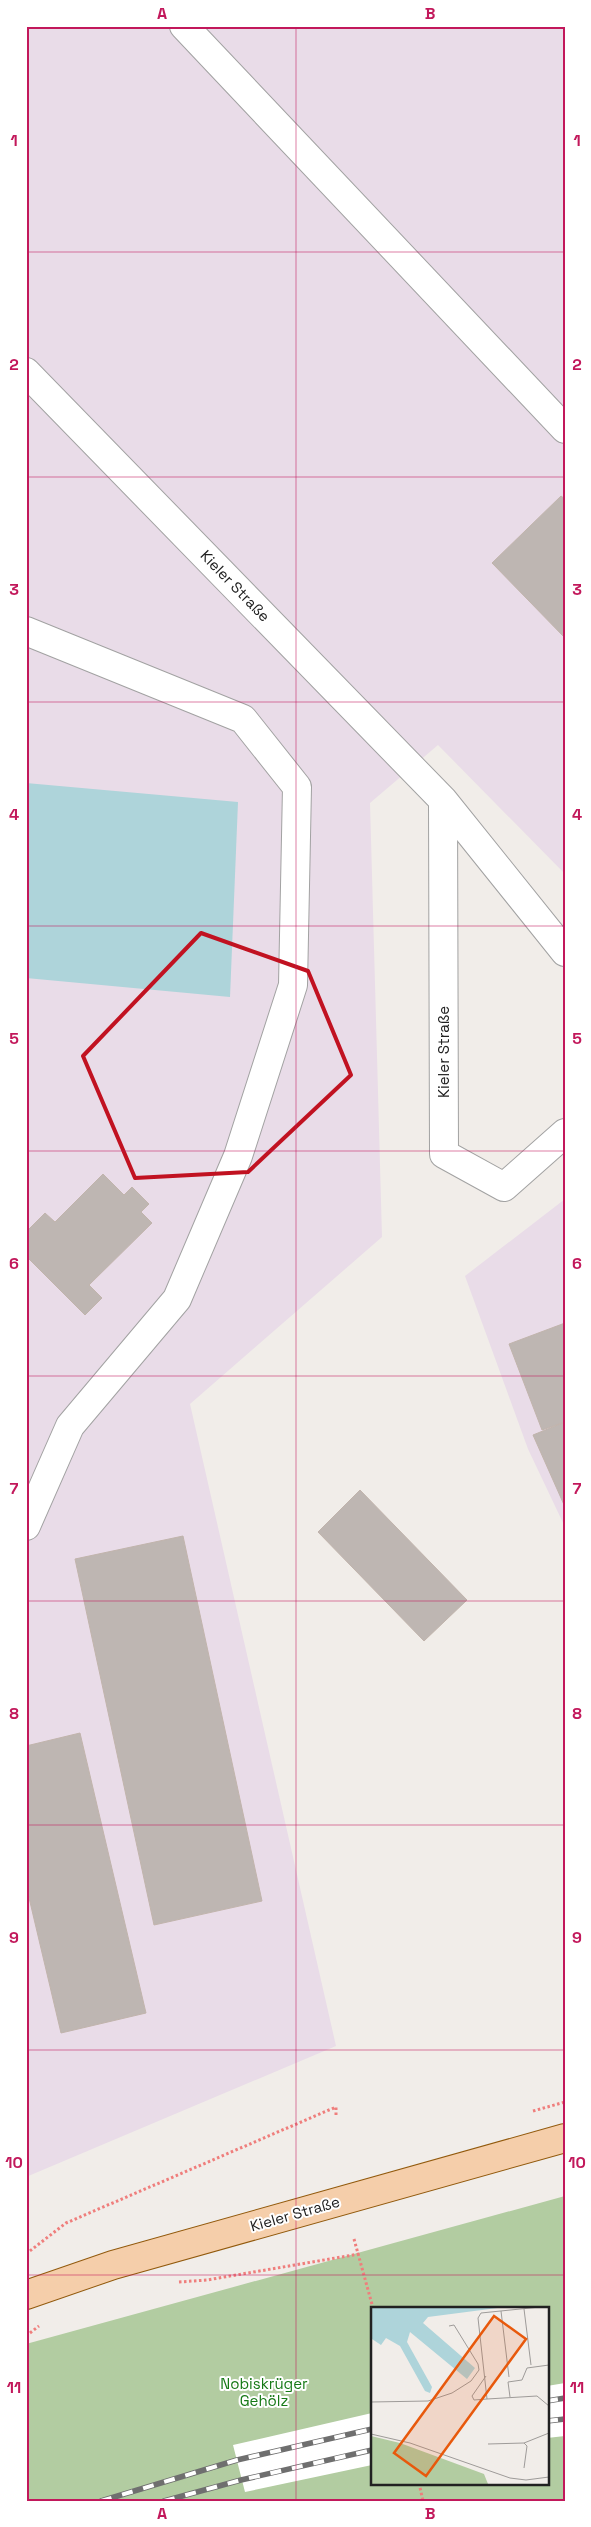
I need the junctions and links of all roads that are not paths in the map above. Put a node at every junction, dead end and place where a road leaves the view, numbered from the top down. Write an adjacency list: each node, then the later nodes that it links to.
1 (184, 26): 3 (street)
2 (26, 372): 5 (street, Kieler Straße)
3 (565, 429)
4 (26, 631): 8 (street)
5 (443, 800): 6 (street, Kieler Straße); 7 (street, Kieler Straße)
6 (565, 952)
7 (565, 1133)
8 (26, 1526)
9 (565, 2138): 10 (main road, Kieler Straße)
10 (26, 2295)

